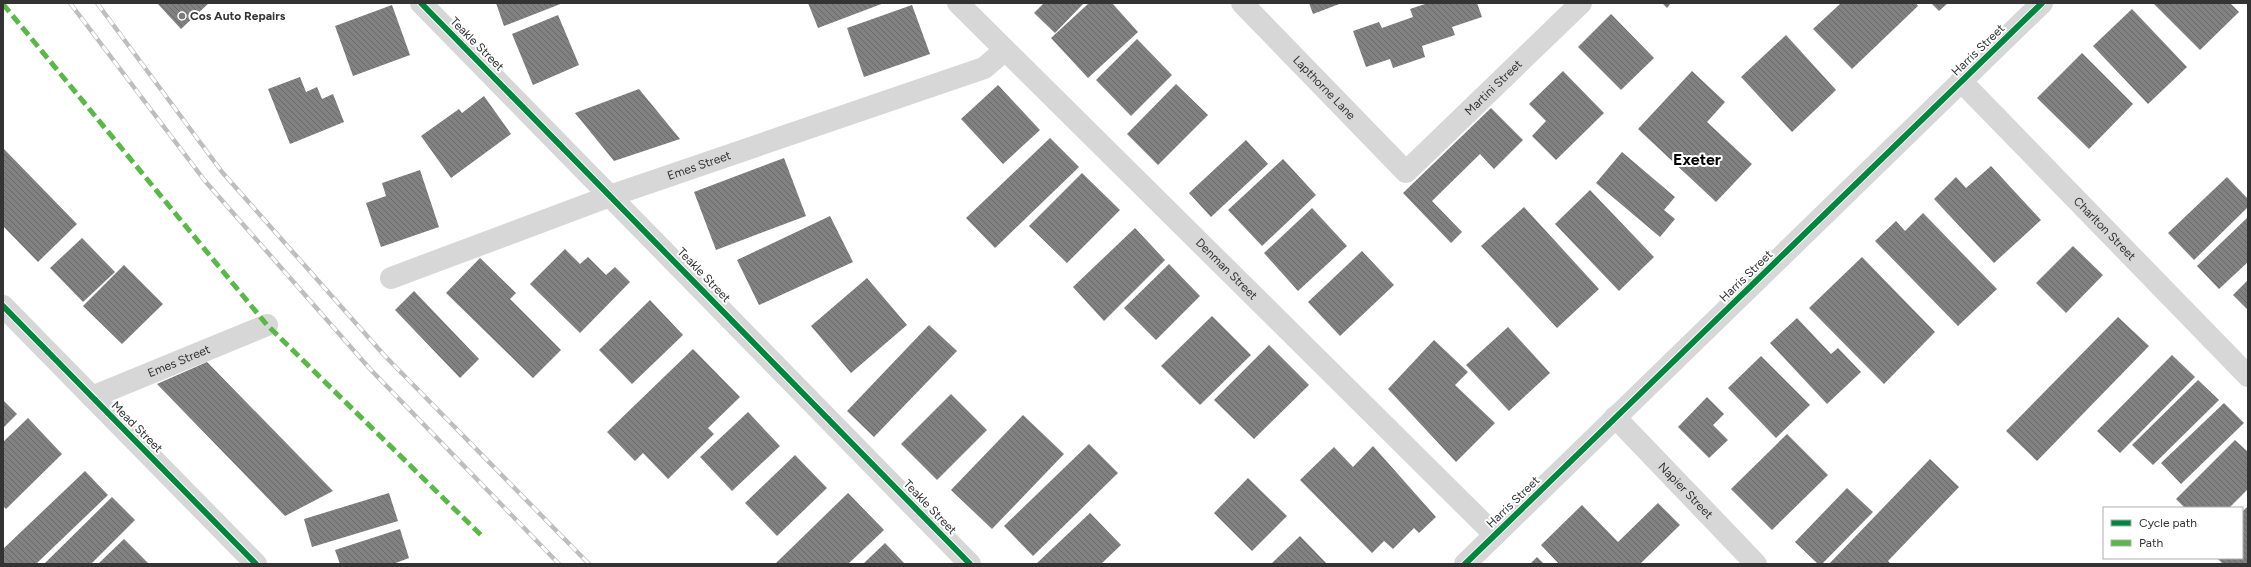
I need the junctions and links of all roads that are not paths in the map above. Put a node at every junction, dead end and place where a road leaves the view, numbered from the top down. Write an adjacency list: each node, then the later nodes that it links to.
1 (420, 3): 9 (street, Teakle Street)
2 (958, 3): 6 (street, Denman Street)
3 (1242, 3): 8 (street, Lapthorne Lane)
4 (1581, 3): 8 (street, Martini Street)
5 (2042, 3): 7 (street, Harris Street)
6 (1004, 51): 9 (street, Emes Street); 16 (street, Denman Street)
7 (1961, 81): 13 (street, Charlton Street); 15 (street, Harris Street)
8 (1406, 172)
9 (610, 196): 10 (street, Emes Street); 18 (street, Teakle Street)
10 (391, 278)
11 (3, 306): 14 (street, Mead Street)
12 (267, 325): 14 (street, Emes Street)
13 (2248, 376)
14 (92, 397): 17 (street, Mead Street)
15 (1615, 417): 16 (street, Harris Street); 20 (street, Napier Street)
16 (1495, 535): 19 (street, Harris Street)
17 (256, 564)
18 (970, 564)
19 (1465, 564)
20 (1756, 564)

